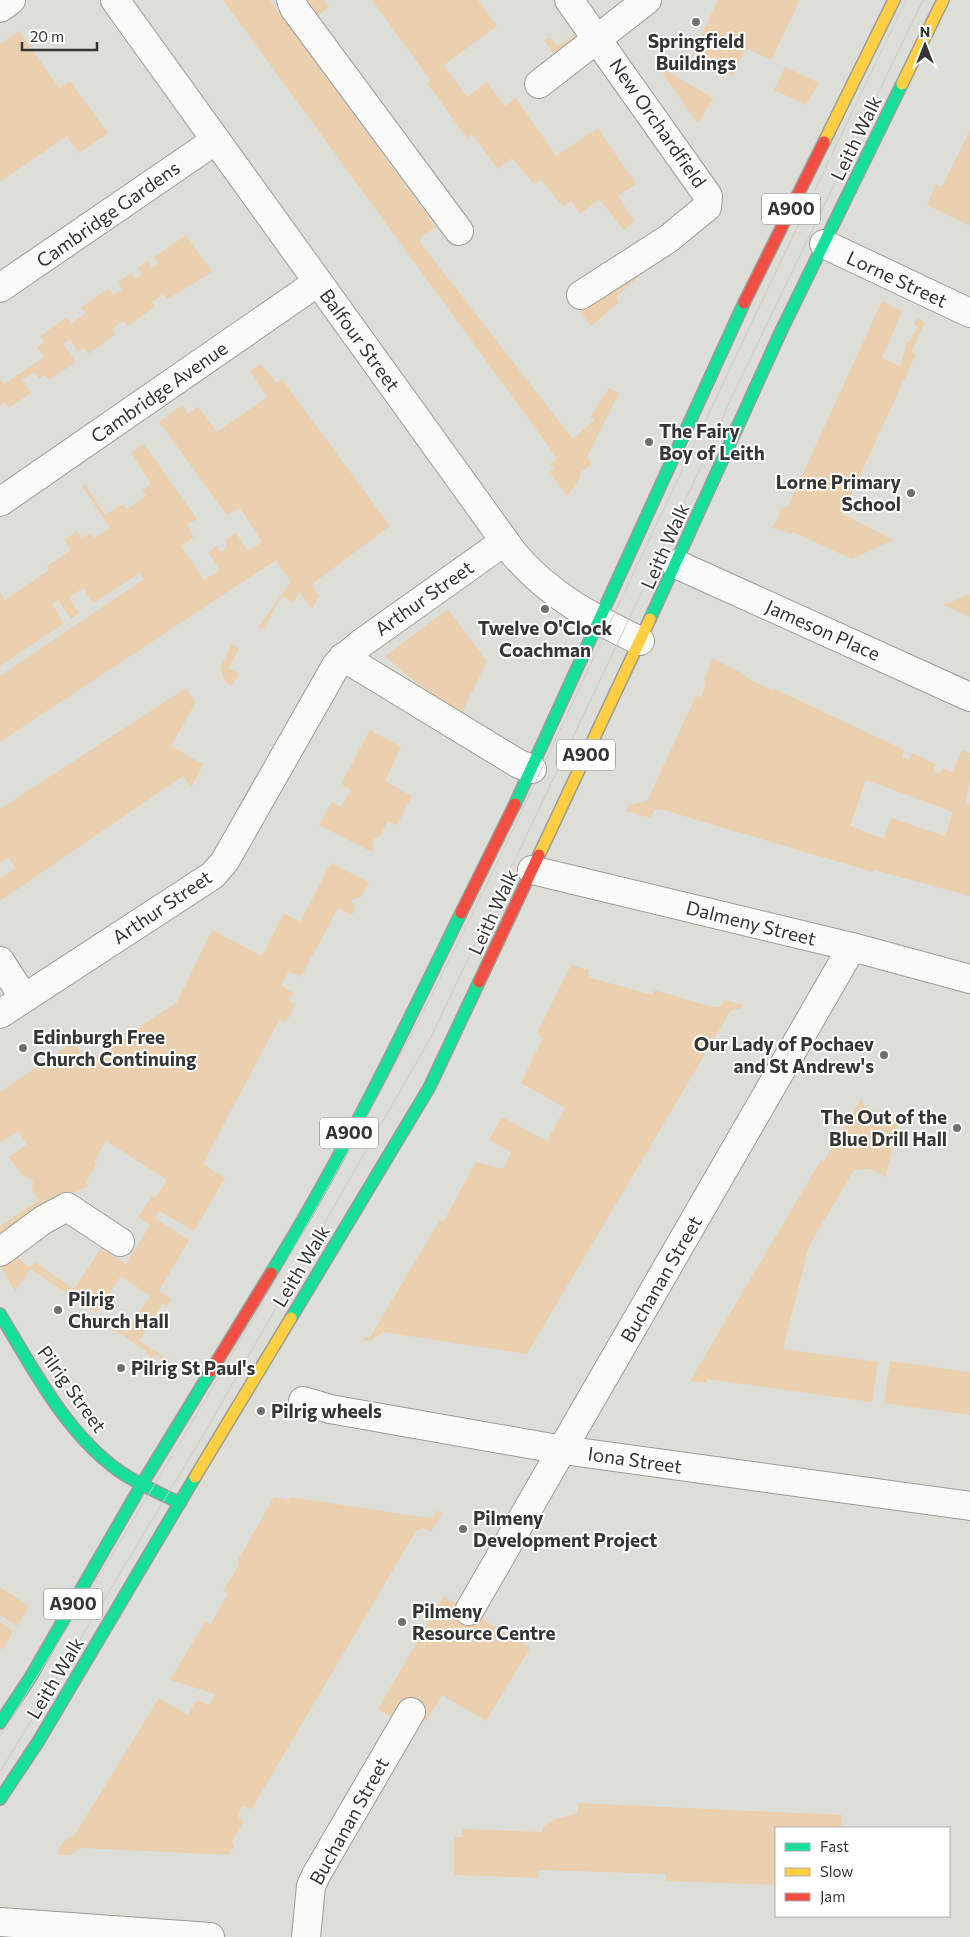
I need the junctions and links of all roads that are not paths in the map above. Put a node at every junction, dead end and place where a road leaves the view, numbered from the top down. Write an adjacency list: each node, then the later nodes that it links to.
1 (11, 0): 8 (street)
2 (115, 0): 11 (street, Balfour Street)
3 (291, 0): 12 (street)
4 (569, 0): 9 (street, New Orchardfield)
5 (647, 0): 9 (street)
6 (894, 0): 21 (main road, Leith Walk / A900)
7 (944, 0): 13 (main road, Leith Walk / A900)
8 (0, 8)
9 (598, 38): 10 (street, New Orchardfield); 16 (street, New Orchardfield)
10 (539, 84)
11 (216, 140): 14 (street, Balfour Street); 15 (street, Cambridge Gardens)
12 (459, 231)
13 (824, 244): 17 (street, Lorne Street); 20 (main road, Leith Walk / A900)
14 (318, 282): 18 (street, Cambridge Avenue); 19 (street, Balfour Street)
15 (0, 288)
16 (581, 295)
17 (970, 313)
18 (0, 502)
19 (505, 541): 21 (street, Balfour Street); 23 (street, Arthur Street)
20 (676, 564): 22 (main road, Leith Walk / A900); 24 (street, Jameson Place)
21 (599, 622): 22 (street, Balfour Street); 25 (main road, Leith Walk / A900)
22 (640, 641): 26 (main road, Leith Walk / A900)
23 (344, 657): 25 (street); 30 (street, Arthur Street)
24 (970, 697)
25 (532, 770): 37 (main road, Leith Walk / A900)
26 (532, 870): 27 (street, Dalmeny Street); 38 (main road, Leith Walk / A900)
27 (852, 947): 29 (street, Dalmeny Street); 36 (street, Buchanan Street)
28 (0, 961): 30 (street)
29 (970, 979)
30 (24, 998): 31 (street, Arthur Street)
31 (0, 1014)
32 (120, 1242): 33 (street)
33 (0, 1252)
34 (2, 1320): 37 (main road, Pilrig Street)
35 (303, 1401): 36 (street, Iona Street)
36 (563, 1450): 39 (street, Iona Street); 40 (street, Buchanan Street)
37 (142, 1484): 38 (main road, Pilrig Street); 42 (main road, Leith Walk / A900)
38 (180, 1503): 43 (main road, Leith Walk / A900)
39 (970, 1506)
40 (469, 1611)
41 (411, 1712): 47 (street, Buchanan Street)
42 (0, 1722)
43 (0, 1799)
44 (0, 1922): 45 (street)
45 (182, 1936): 46 (street)
46 (210, 1937)
47 (306, 1937)

